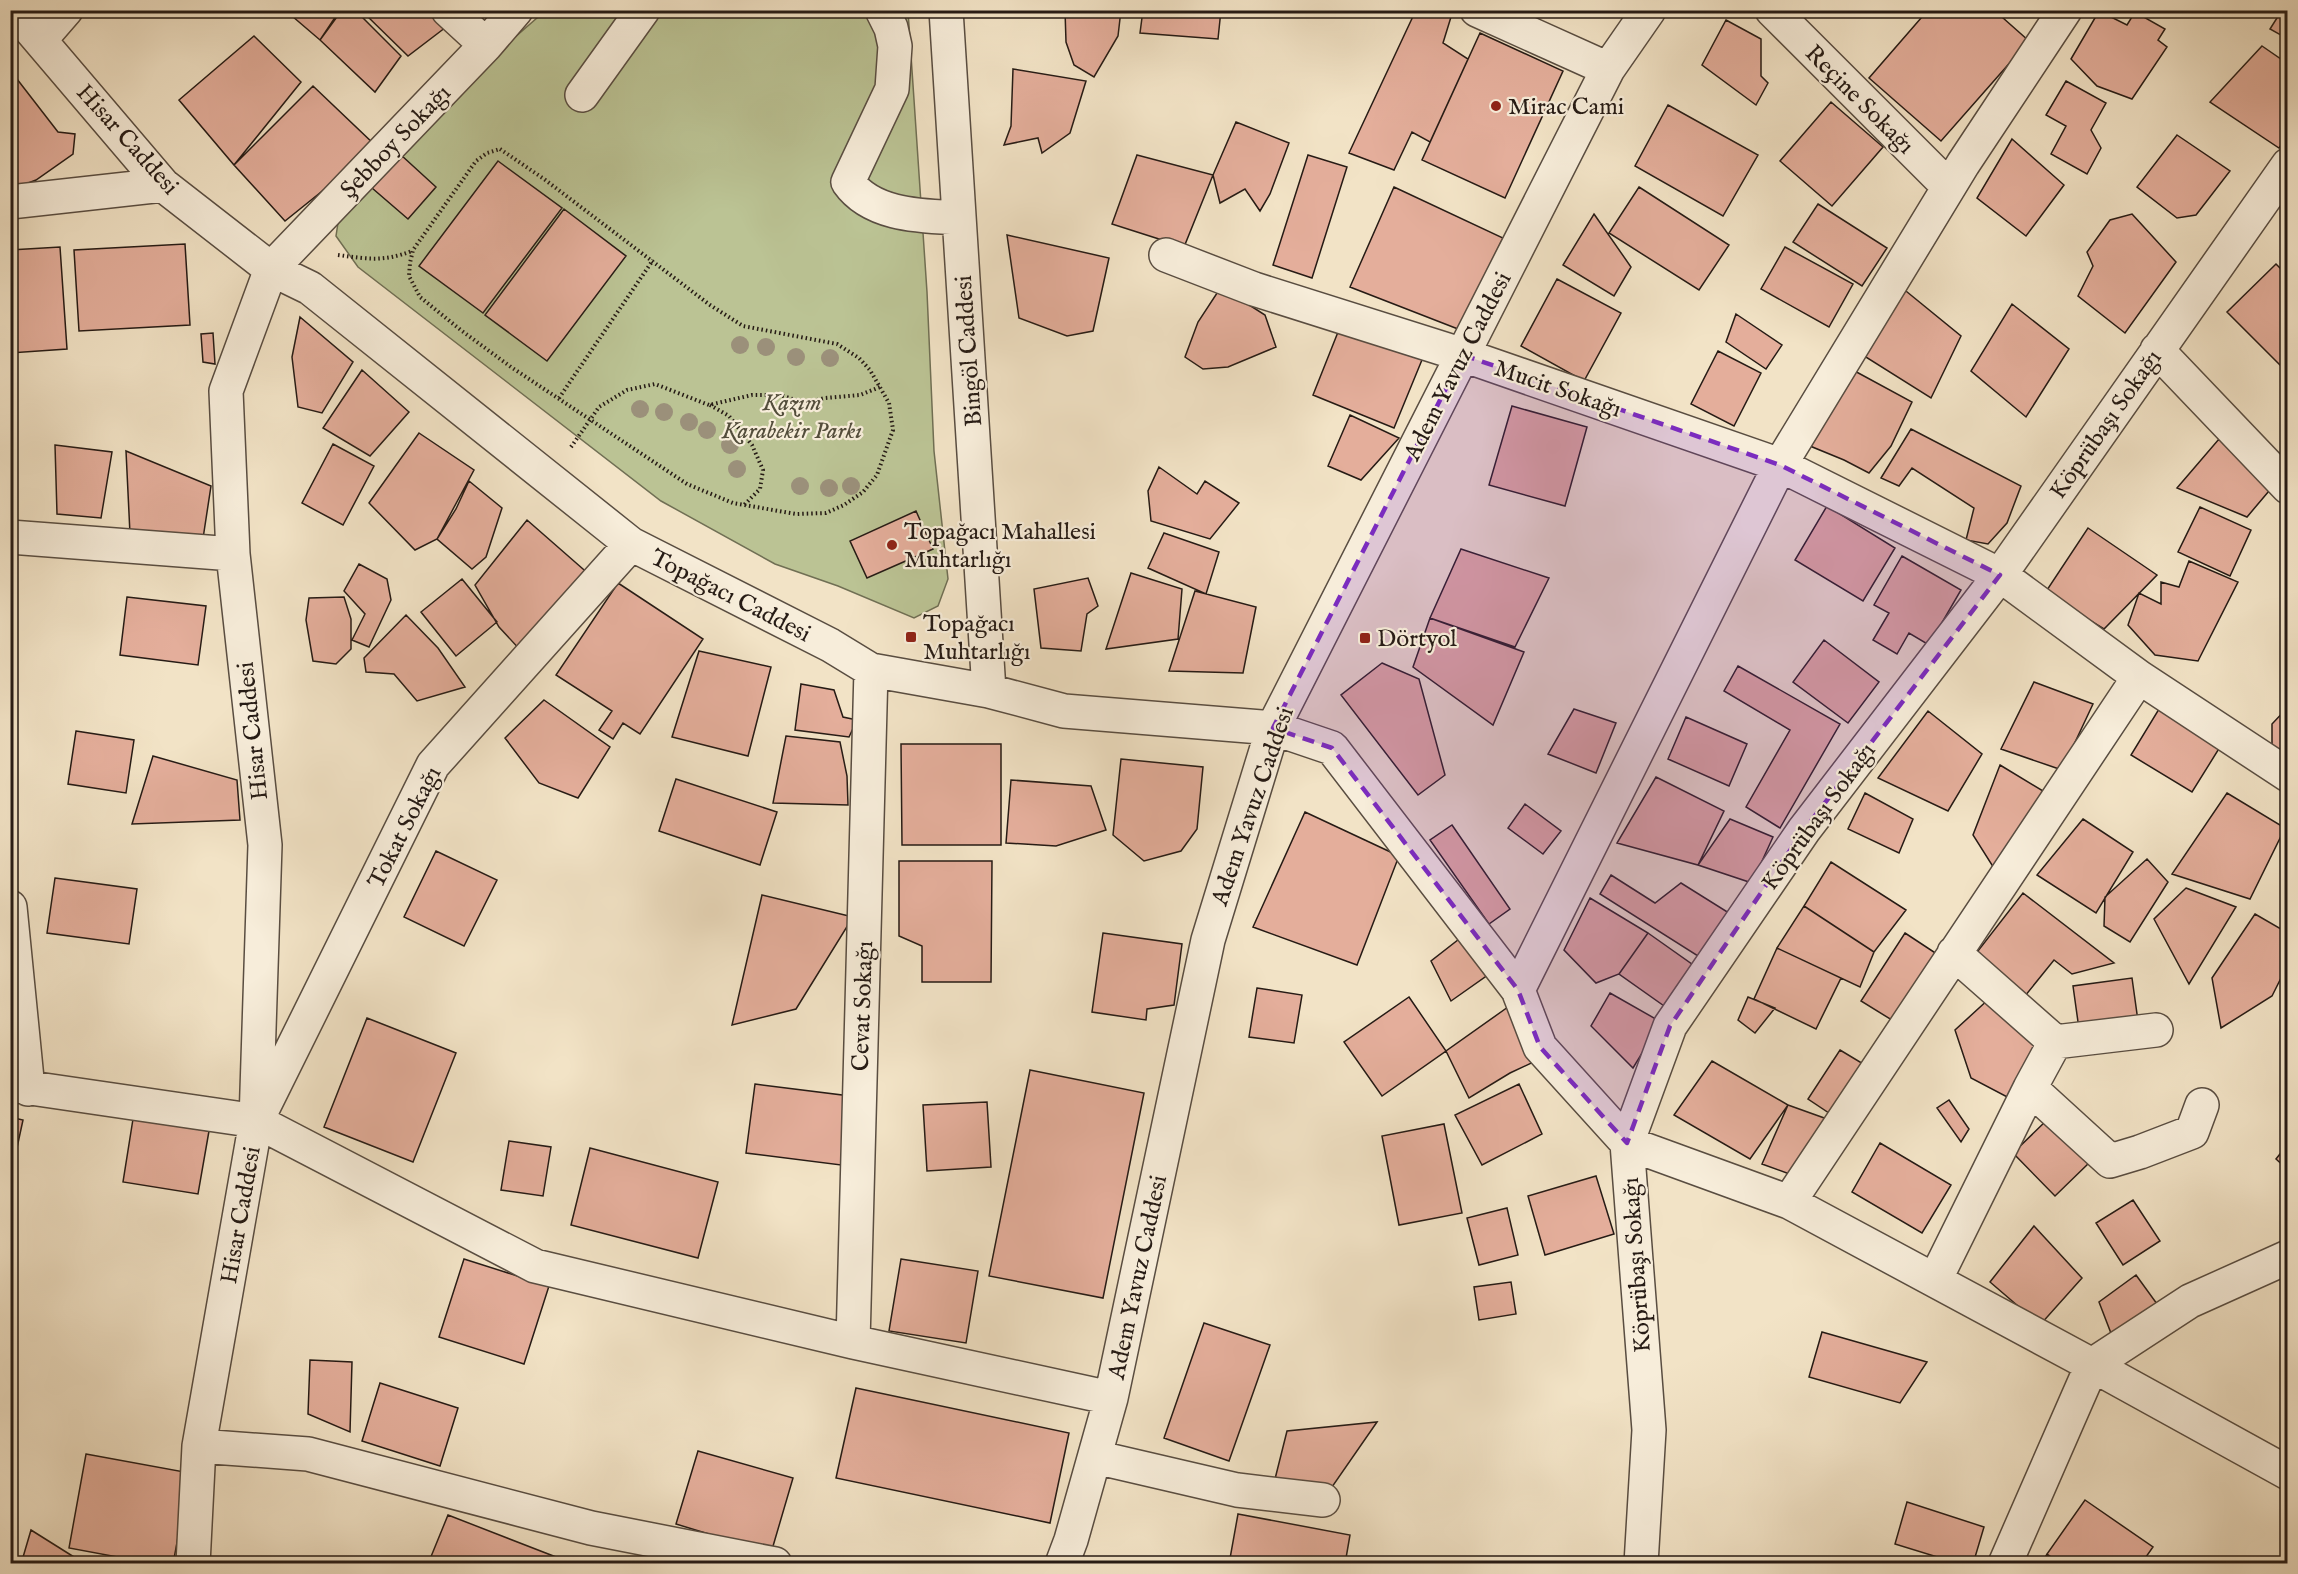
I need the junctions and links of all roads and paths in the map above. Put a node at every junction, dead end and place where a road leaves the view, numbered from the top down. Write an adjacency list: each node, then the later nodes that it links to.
1 (14, 10): 12 (street, Hisar Caddesi)
2 (66, 10): 12 (street)
3 (448, 10): 13 (street)
4 (516, 10): 13 (street, Şebboy Sokağı)
5 (643, 10): 15 (street)
6 (882, 10): 20 (street)
7 (946, 10): 20 (street, Bingöl Caddesi)
8 (1477, 10): 14 (street)
9 (1649, 10): 14 (street, Adem Yavuz Caddesi)
10 (1772, 10): 18 (street, Reçine Sokağı)
11 (2065, 10): 18 (street)
12 (40, 40): 17 (street, Hisar Caddesi)
13 (486, 45): 23 (street, Şebboy Sokağı)
14 (1608, 69): 26 (street, Adem Yavuz Caddesi)
15 (582, 95)
16 (2288, 165): 25 (street, Köprübaşı Sokağı)
17 (163, 185): 19 (street); 23 (street, Hisar Caddesi)
18 (1949, 187): 31 (street)
19 (10, 201)
20 (959, 218): 40 (street, Bingöl Caddesi)
21 (413, 250): 23 (path); 24 (path); 28 (path)
22 (1166, 255): 26 (street, Mucit Sokağı)
23 (281, 259): 35 (street, Topağacı Caddesi); 36 (street, Hisar Caddesi)
24 (653, 260): 27 (path); 28 (path)
25 (2157, 350): 32 (street); 37 (street, Köprübaşı Sokağı)
26 (1463, 355): 31 (street, Mucit Sokağı); 41 (street, Adem Yavuz Caddesi)
27 (880, 387): 29 (path); 33 (path)
28 (559, 398): 30 (path)
29 (710, 405): 30 (path); 33 (path)
30 (590, 420): 33 (path)
31 (1780, 465): 37 (street, Mucit Sokağı); 45 (street)
32 (2288, 487)
33 (743, 505)
34 (10, 537): 36 (street)
35 (631, 544): 38 (street, Topağacı Caddesi); 51 (street, Tokat Sokağı)
36 (233, 554): 51 (street, Hisar Caddesi)
37 (2000, 575): 39 (street, Mucit Sokağı); 52 (street, Köprübaşı Sokağı)
38 (871, 670): 40 (street, Topağacı Caddesi); 56 (street, Cevat Sokağı)
39 (2139, 677): 42 (street); 44 (street)
40 (989, 691): 41 (street, Topağacı Caddesi)
41 (1273, 728): 45 (street, Topağacı Caddesi); 58 (street, Adem Yavuz Caddesi)
42 (2288, 775)
43 (10, 907): 48 (street)
44 (1954, 954): 47 (street); 53 (street)
45 (1518, 990): 52 (street, Topağacı Caddesi)
46 (2156, 1030): 47 (street)
47 (2055, 1042): 49 (street)
48 (19, 1087): 51 (street)
49 (2030, 1088): 50 (street); 55 (street)
50 (2202, 1105)
51 (256, 1121): 56 (street); 59 (street, Hisar Caddesi)
52 (1627, 1143): 53 (street); 66 (street, Köprübaşı Sokağı)
53 (1789, 1202): 55 (street)
54 (2288, 1257): 57 (street)
55 (1935, 1280): 57 (street)
56 (853, 1342): 58 (street)
57 (2092, 1365): 61 (street); 67 (street)
58 (1111, 1398): 60 (street, Adem Yavuz Caddesi)
59 (199, 1446): 63 (street, Hisar Caddesi); 64 (street)
60 (1095, 1457): 62 (street); 65 (street, Adem Yavuz Caddesi)
61 (2288, 1473)
62 (1323, 1500)
63 (193, 1563)
64 (775, 1563)
65 (1062, 1563)
66 (1641, 1563)
67 (2005, 1563)

